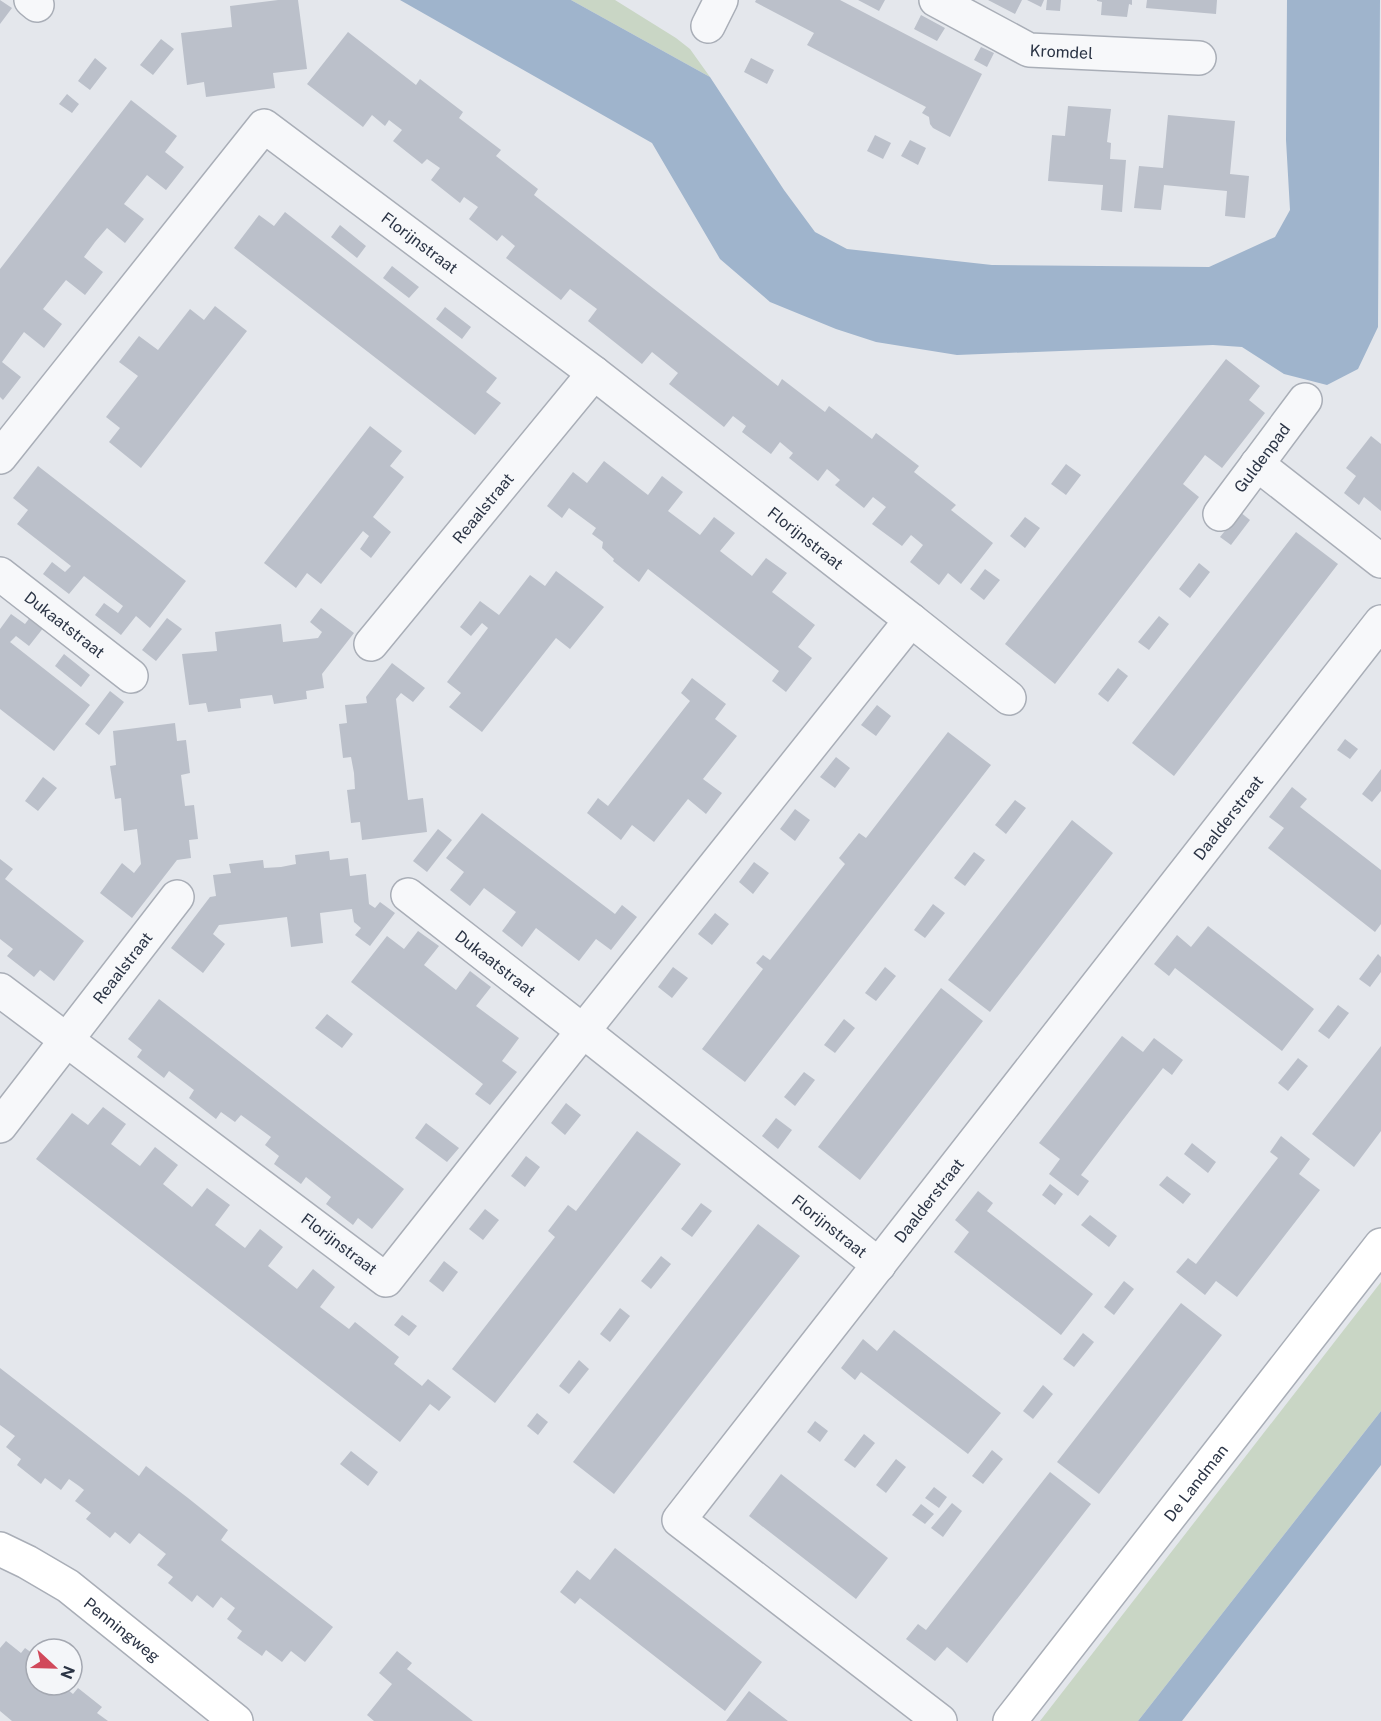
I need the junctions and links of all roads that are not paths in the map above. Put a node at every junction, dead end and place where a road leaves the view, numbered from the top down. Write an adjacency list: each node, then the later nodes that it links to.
1 (936, 0): 2 (street, Kromdel)
2 (1199, 58)
3 (594, 373): 5 (street, Florijnstraat); 10 (street, Florijnstraat); 12 (street, Reaalstraat)
4 (1305, 400): 6 (street, Guldenpad)
5 (0, 458)
6 (1257, 464): 7 (street, Guldenpad); 8 (street)
7 (1220, 514)
8 (1381, 561)
9 (0, 574): 13 (street, Dukaatstraat)
10 (911, 620): 14 (street, Florijnstraat); 18 (street, Florijnstraat)
11 (1381, 622): 22 (street, Daalderstraat)
12 (371, 644)
13 (131, 676)
14 (1009, 698)
15 (408, 895): 18 (street, Dukaatstraat)
16 (177, 897): 19 (street, Reaalstraat)
17 (0, 990): 19 (street, Florijnstraat)
18 (582, 1030): 19 (street, Florijnstraat); 22 (street, Florijnstraat)
19 (66, 1039): 20 (street)
20 (0, 1126)
21 (1381, 1245): 26 (street, De Landman)
22 (879, 1265): 25 (street, Daalderstraat)
23 (0, 1549): 24 (street, Penningweg)
24 (236, 1721)
25 (940, 1721)
26 (1010, 1721)

